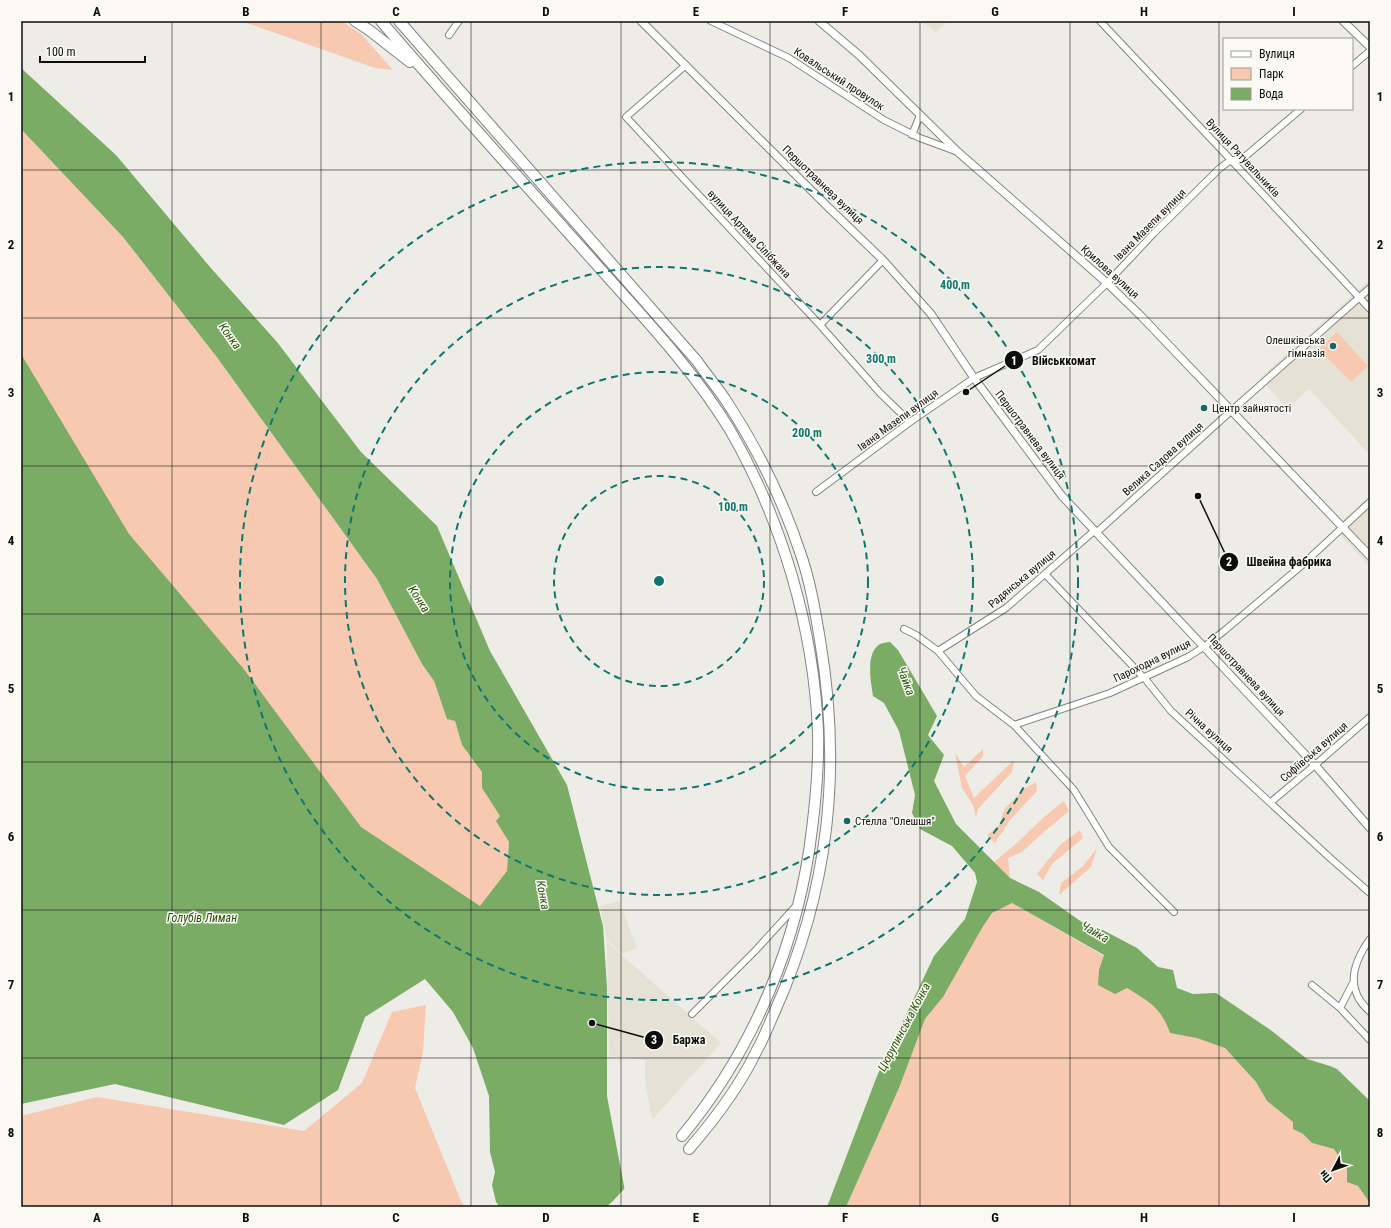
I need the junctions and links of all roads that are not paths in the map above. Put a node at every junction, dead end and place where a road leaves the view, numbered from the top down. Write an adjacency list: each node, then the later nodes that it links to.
1 (355, 21): 15 (highway)
2 (381, 21): 15 (highway)
3 (399, 21): 56 (highway)
4 (459, 21): 10 (street)
5 (641, 21): 13 (street, Першотравнева вулиця)
6 (710, 21): 18 (street, Ковальський провулок)
7 (819, 21): 17 (street, Крилова вулиця)
8 (1100, 21): 20 (street, Вулиця Рятувальників)
9 (1344, 21): 11 (street)
10 (448, 35)
11 (1370, 47)
12 (1370, 51): 14 (street)
13 (686, 65): 21 (street, Першотравнева вулиця); 26 (street, вулиця Артема Сілібжана)
14 (1353, 65)
15 (435, 84): 46 (highway)
16 (1300, 110): 20 (street, Івана Мазепи вулиця)
17 (920, 115): 18 (street); 19 (street, Крилова вулиця)
18 (912, 135): 19 (street, Ковальський провулок)
19 (958, 152): 22 (street, Крилова вулиця)
20 (1231, 160): 22 (street, Івана Мазепи вулиця); 24 (street, Вулиця Рятувальників)
21 (883, 260): 26 (street); 27 (street, Першотравнева вулиця)
22 (1107, 283): 27 (street, Івана Мазепи вулиця); 28 (street, Крилова вулиця)
23 (1370, 288): 24 (street, Велика Садова вулиця)
24 (1360, 298): 25 (street, Вулиця Рятувальників); 28 (street, Велика Садова вулиця)
25 (1370, 309)
26 (820, 325): 29 (street, вулиця Артема Сілібжана)
27 (974, 378): 29 (street, Івана Мазепи вулиця); 33 (street, Першотравнева вулиця)
28 (1231, 411): 32 (street, Крилова вулиця); 33 (street, Велика Садова вулиця)
29 (910, 422): 30 (street, Івана Мазепи вулиця)
30 (816, 492)
31 (1370, 502): 32 (street, Пароходна вулиця)
32 (1343, 527): 34 (street, Крилова вулиця); 37 (street, Пароходна вулиця)
33 (1095, 532): 35 (street, Радянська вулиця); 37 (street, Першотравнева вулиця)
34 (1370, 556)
35 (1045, 574): 38 (street, Радянська вулиця); 39 (street, Річна вулиця)
36 (904, 629): 38 (street)
37 (1205, 646): 39 (street, Пароходна вулиця); 42 (street, Першотравнева вулиця)
38 (938, 651): 41 (street)
39 (1145, 678): 41 (street, Пароходна вулиця); 43 (street, Річна вулиця)
40 (1370, 717): 42 (street, Софіївська вулиця)
41 (1014, 725): 47 (street)
42 (1316, 765): 43 (street, Софіївська вулиця); 44 (street, Першотравнева вулиця)
43 (1271, 802): 45 (street, Річна вулиця)
44 (1370, 828)
45 (1370, 893)
46 (797, 905): 53 (street); 55 (highway)
47 (1174, 912)
48 (1370, 939): 49 (street)
49 (1354, 980): 51 (street); 52 (street)
50 (1312, 985): 51 (street)
51 (1340, 1008): 54 (street)
52 (1370, 1012)
53 (692, 1014)
54 (1370, 1040)
55 (682, 1136)
56 (689, 1149)

